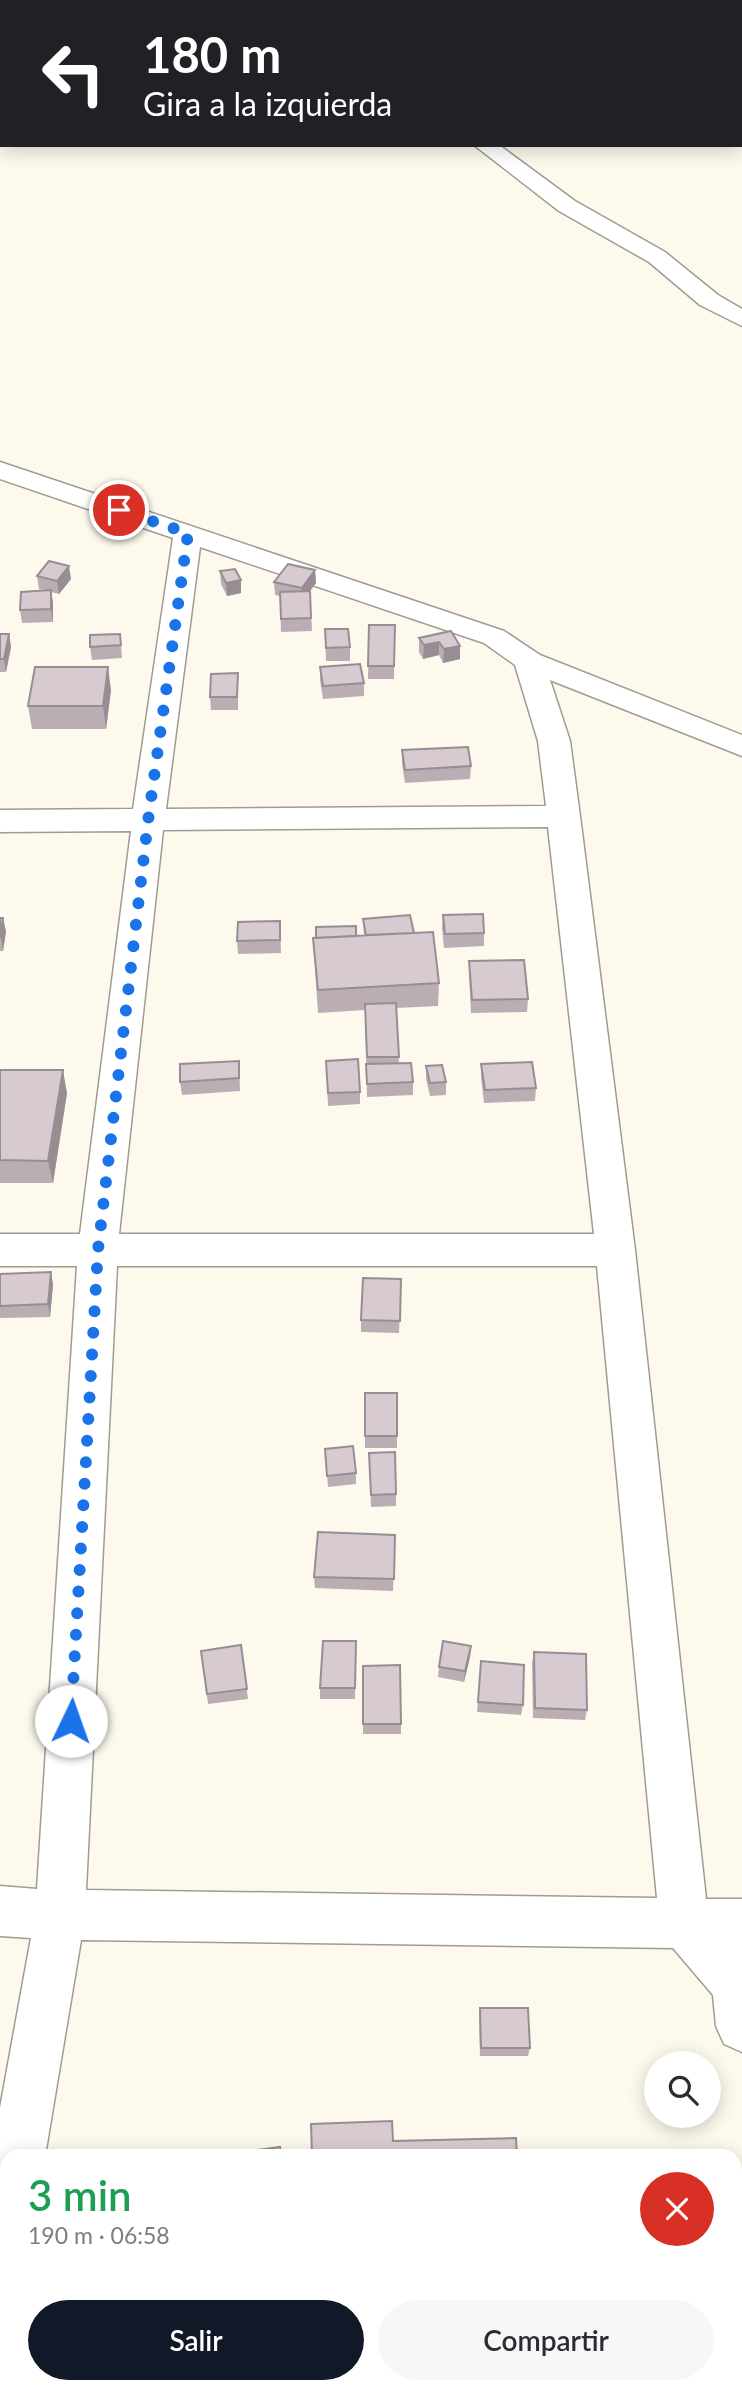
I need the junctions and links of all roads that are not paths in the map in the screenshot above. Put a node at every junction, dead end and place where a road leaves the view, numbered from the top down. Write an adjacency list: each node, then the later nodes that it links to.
1 (488, 147): 2 (street)
2 (742, 318)
3 (0, 470): 4 (street)
4 (74, 495): 5 (street); 6 (street)
5 (0, 500)
6 (188, 533): 7 (street); 11 (street)
7 (529, 661): 8 (street); 9 (street)
8 (742, 746)
9 (564, 816): 11 (street); 14 (street)
10 (0, 821): 11 (street)
11 (148, 821): 13 (street)
12 (0, 1250): 13 (street)
13 (98, 1250): 14 (street); 16 (street)
14 (615, 1250): 17 (street)
15 (0, 1911): 16 (street)
16 (60, 1915): 17 (street); 20 (street)
17 (684, 1923): 18 (street); 19 (street)
18 (742, 1924)
19 (742, 2026)
20 (19, 2149)

